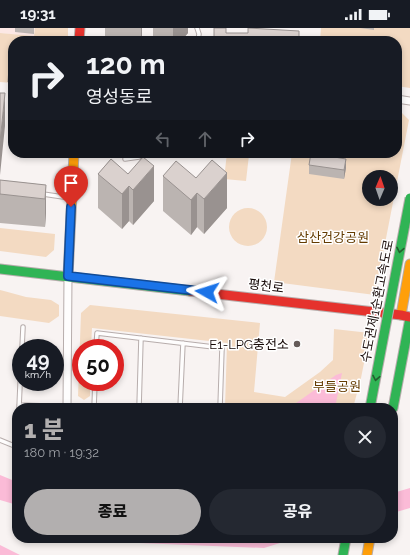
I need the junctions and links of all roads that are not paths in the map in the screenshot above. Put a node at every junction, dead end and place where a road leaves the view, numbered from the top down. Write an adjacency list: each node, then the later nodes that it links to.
1 (74, 158): 5 (main road)
2 (132, 158): 3 (lane)
3 (125, 159)
4 (37, 194): 5 (lane)
5 (72, 198): 9 (main road)
6 (410, 198): 24 (main road, 수도권제1순환고속도로, one-way to 24, bridge)
7 (410, 264): 10 (main road)
8 (0, 269): 9 (main road, 평천로)
9 (68, 276): 10 (main road, 평천로); 19 (street)
10 (407, 316): 25 (main road)
11 (23, 327): 13 (lane)
12 (141, 338): 14 (lane); 15 (lane); 21 (lane)
13 (22, 339)
14 (97, 339)
15 (183, 343): 22 (lane); 23 (lane)
16 (20, 391): 18 (lane)
17 (95, 391): 20 (lane)
18 (19, 403)
19 (67, 403)
20 (94, 403)
21 (139, 403)
22 (180, 403)
23 (220, 403)
24 (371, 403)
25 (394, 403)
26 (0, 440): 27 (lane)
27 (12, 445)
28 (345, 543): 30 (main road)
29 (369, 543): 31 (main road)
30 (343, 555)
31 (367, 555)

